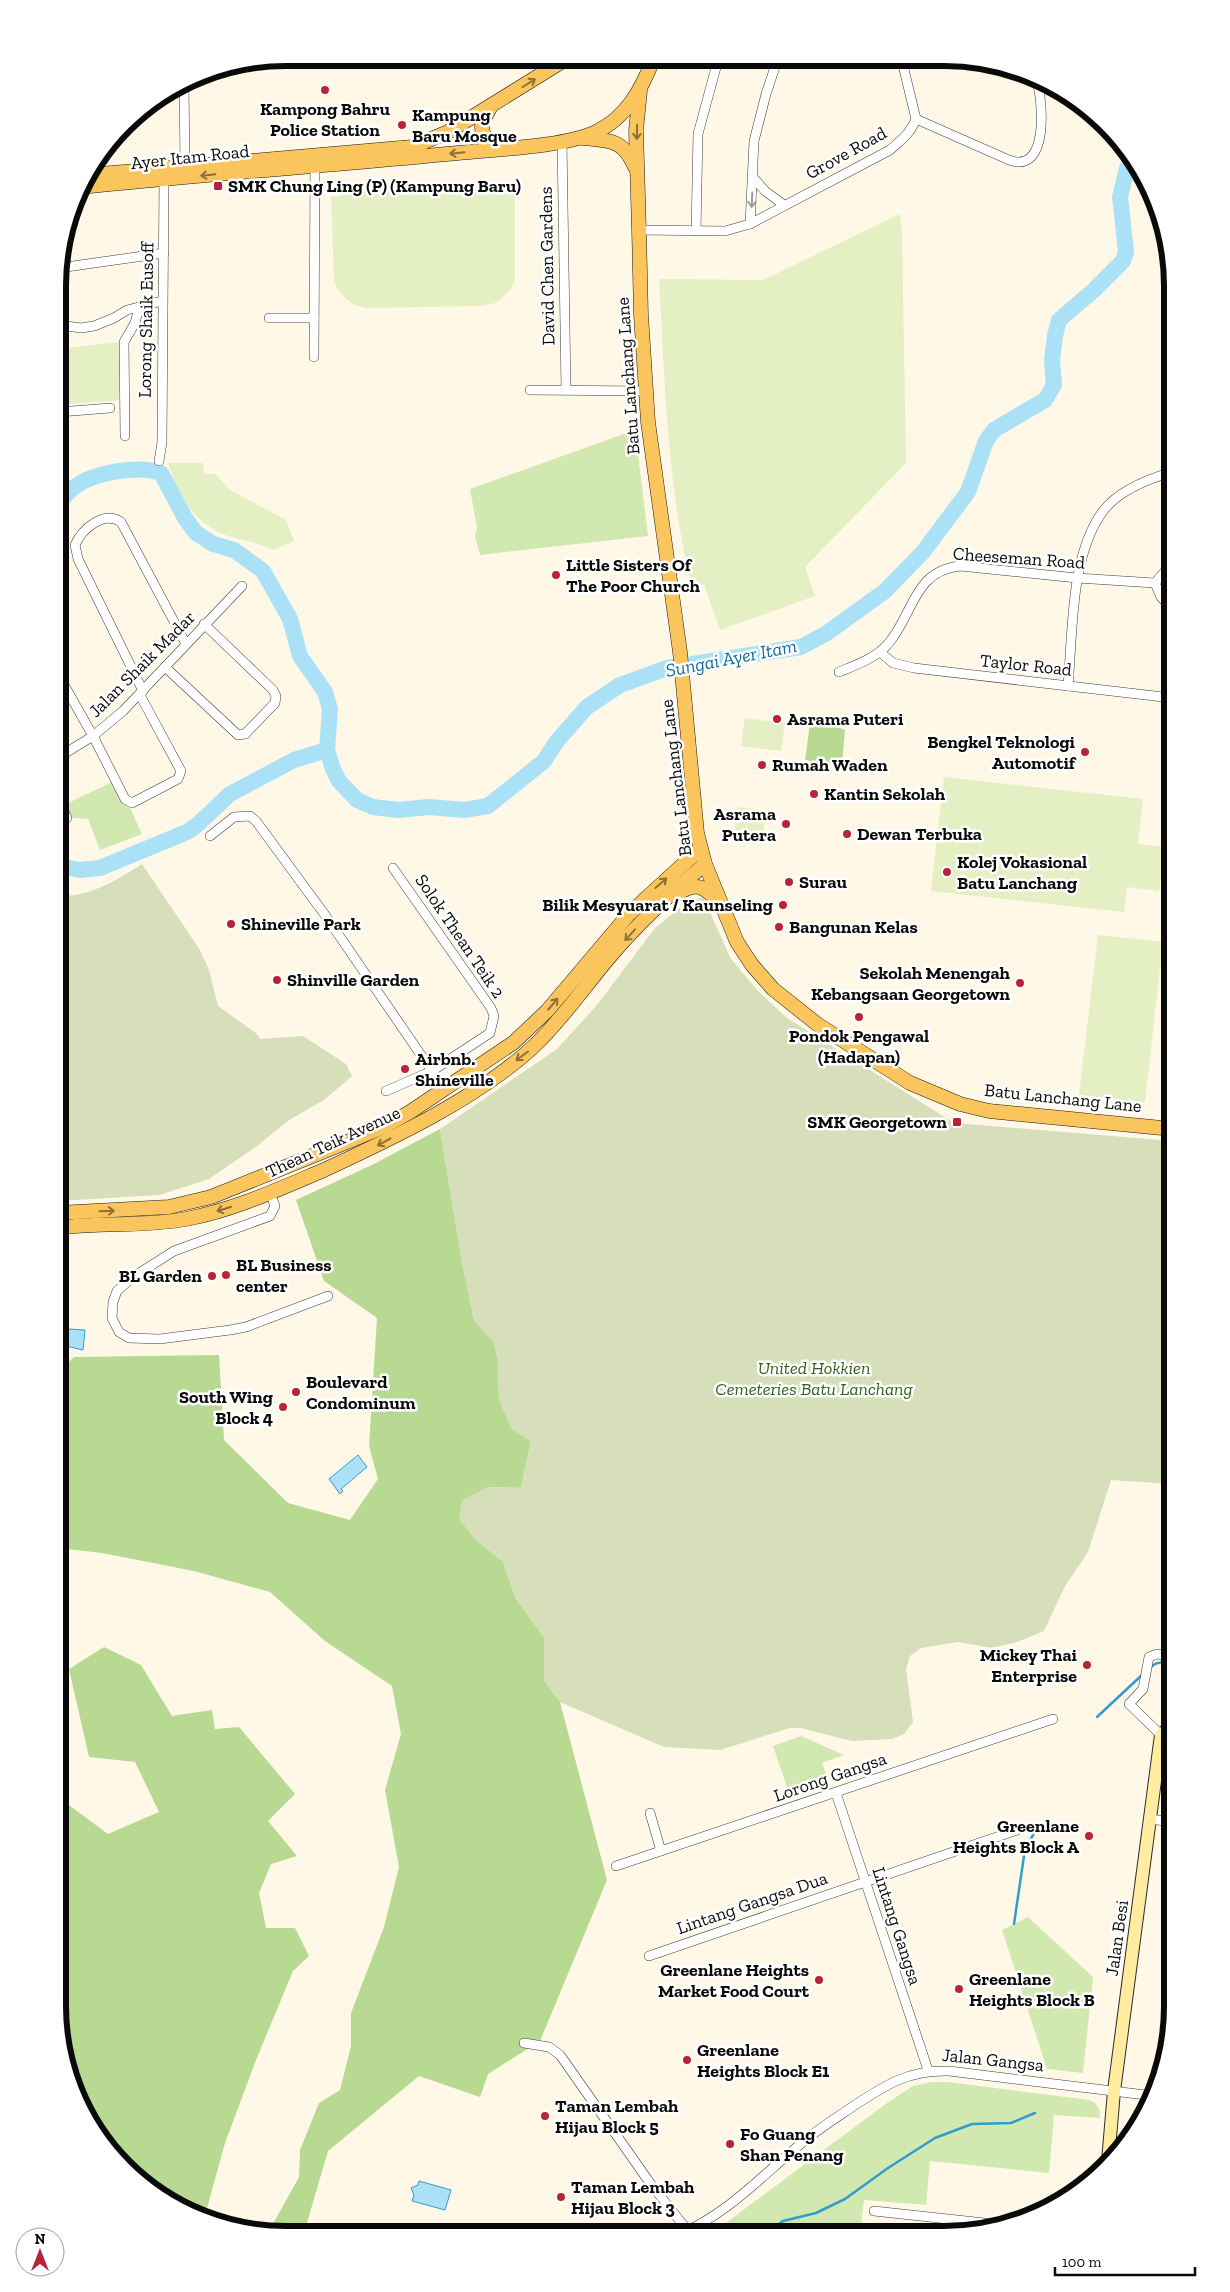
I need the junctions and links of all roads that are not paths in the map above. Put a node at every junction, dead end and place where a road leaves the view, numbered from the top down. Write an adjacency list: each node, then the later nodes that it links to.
1 (555, 66): 9 (main road, Ayer Itam Road, one-way to 1)
2 (650, 66): 7 (main road, Ayer Itam Road)
3 (716, 66): 24 (street)
4 (775, 66): 18 (street)
5 (903, 66): 10 (street)
6 (1039, 88): 10 (street)
7 (640, 91): 11 (main road, Ayer Itam Road); 16 (main road, Batu Lanchang Lane, one-way to 16)
8 (184, 92): 15 (street)
9 (491, 107): 13 (main road); 15 (main road, Ayer Itam Road)
10 (916, 119): 21 (street, Grove Road)
11 (581, 138): 12 (main road, Ayer Itam Road); 16 (main road, Batu Lanchang Lane)
12 (562, 141): 13 (main road, Ayer Itam Road); 34 (street, David Chen Gardens)
13 (523, 146): 14 (main road, Ayer Itam Road, one-way to 14)
14 (315, 164): 19 (main road, Ayer Itam Road, one-way to 19); 30 (street)
15 (185, 165): 17 (main road, Ayer Itam Road)
16 (638, 172): 23 (main road, Batu Lanchang Lane)
17 (97, 174)
18 (752, 176): 21 (street); 22 (street, one-way to 22)
19 (164, 178): 20 (main road, Ayer Itam Road); 25 (street, Lorong Shaik Eusoff)
20 (91, 186)
21 (784, 205): 22 (street, Grove Road)
22 (750, 224): 24 (street, Grove Road)
23 (639, 230): 24 (street, Grove Road); 35 (main road, Batu Lanchang Lane)
24 (696, 231)
25 (164, 253): 26 (street); 27 (street, Lorong Shaik Eusoff)
26 (67, 267)
27 (162, 301): 28 (street); 39 (street, Lorong Shaik Eusoff)
28 (139, 306): 31 (street); 38 (street)
29 (269, 318): 30 (street)
30 (314, 318): 32 (street)
31 (66, 327)
32 (314, 357)
33 (530, 390): 34 (street)
34 (566, 390): 35 (street)
35 (646, 391): 58 (main road, Batu Lanchang Lane)
36 (110, 408): 37 (street)
37 (66, 411)
38 (125, 436)
39 (160, 461)
40 (1164, 475): 42 (street)
41 (1164, 573): 43 (street)
42 (1077, 578): 43 (street, Cheeseman Road); 48 (street, Cheeseman Road); 51 (street)
43 (1156, 583): 45 (street)
44 (242, 586): 46 (street, Jalan Shaik Madar)
45 (1164, 601)
46 (204, 624): 47 (street, Jalan Shaik Madar); 49 (street)
47 (186, 644): 49 (street, Jalan Shaik Madar); 53 (street)
48 (880, 652): 50 (street, Cheeseman Road); 51 (street, Taylor Road)
49 (165, 667): 53 (street, Jalan Shaik Madar)
50 (839, 672)
51 (1068, 686): 54 (street, Taylor Road)
52 (66, 688): 55 (street)
53 (142, 693): 55 (street, Jalan Shaik Madar); 55 (street)
54 (1164, 697)
55 (93, 736): 56 (street, Jalan Shaik Madar)
56 (66, 753)
57 (210, 836): 63 (street)
58 (700, 850): 59 (main road, Batu Lanchang Lane); 64 (main road, Thean Teik Avenue, one-way to 58)
59 (705, 864): 61 (main road, Thean Teik Avenue); 62 (main road, Batu Lanchang Lane)
60 (393, 868): 63 (street, Solok Thean Teik 2)
61 (664, 900): 62 (main road); 68 (main road, Thean Teik Avenue, one-way to 68)
62 (721, 904): 66 (main road, Batu Lanchang Lane)
63 (432, 1071): 64 (street); 65 (street)
64 (445, 1090): 67 (main road, Thean Teik Avenue)
65 (386, 1091)
66 (1164, 1128)
67 (323, 1152): 68 (main road); 69 (main road, Thean Teik Avenue)
68 (270, 1193): 69 (main road); 71 (main road, Thean Teik Avenue, one-way to 71); 72 (street)
69 (211, 1197): 70 (main road, Thean Teik Avenue, one-way to 69)
70 (66, 1213)
71 (66, 1228)
72 (328, 1296)
73 (1164, 1656): 75 (street)
74 (1053, 1719): 76 (street, Lorong Gangsa)
75 (1162, 1735): 78 (street, Jalan Besi)
76 (836, 1792): 81 (street, Lorong Gangsa); 83 (street, Lintang Gangsa)
77 (650, 1813): 81 (street)
78 (1150, 1819): 79 (street); 87 (street, Jalan Besi)
79 (1164, 1821)
80 (1023, 1828): 83 (street, Lintang Gangsa Dua)
81 (661, 1851): 82 (street, Lorong Gangsa)
82 (616, 1866)
83 (866, 1882): 84 (street, Lintang Gangsa Dua); 86 (street, Lintang Gangsa)
84 (649, 1956)
85 (524, 2043): 92 (street)
86 (928, 2070): 87 (street, Jalan Gangsa); 93 (street, Jalan Gangsa)
87 (1114, 2091): 88 (street, Jalan Gangsa); 89 (street, Jalan Besi)
88 (1145, 2095)
89 (1109, 2151)
90 (874, 2211): 91 (street)
91 (982, 2223)
92 (680, 2226)
93 (695, 2226)

